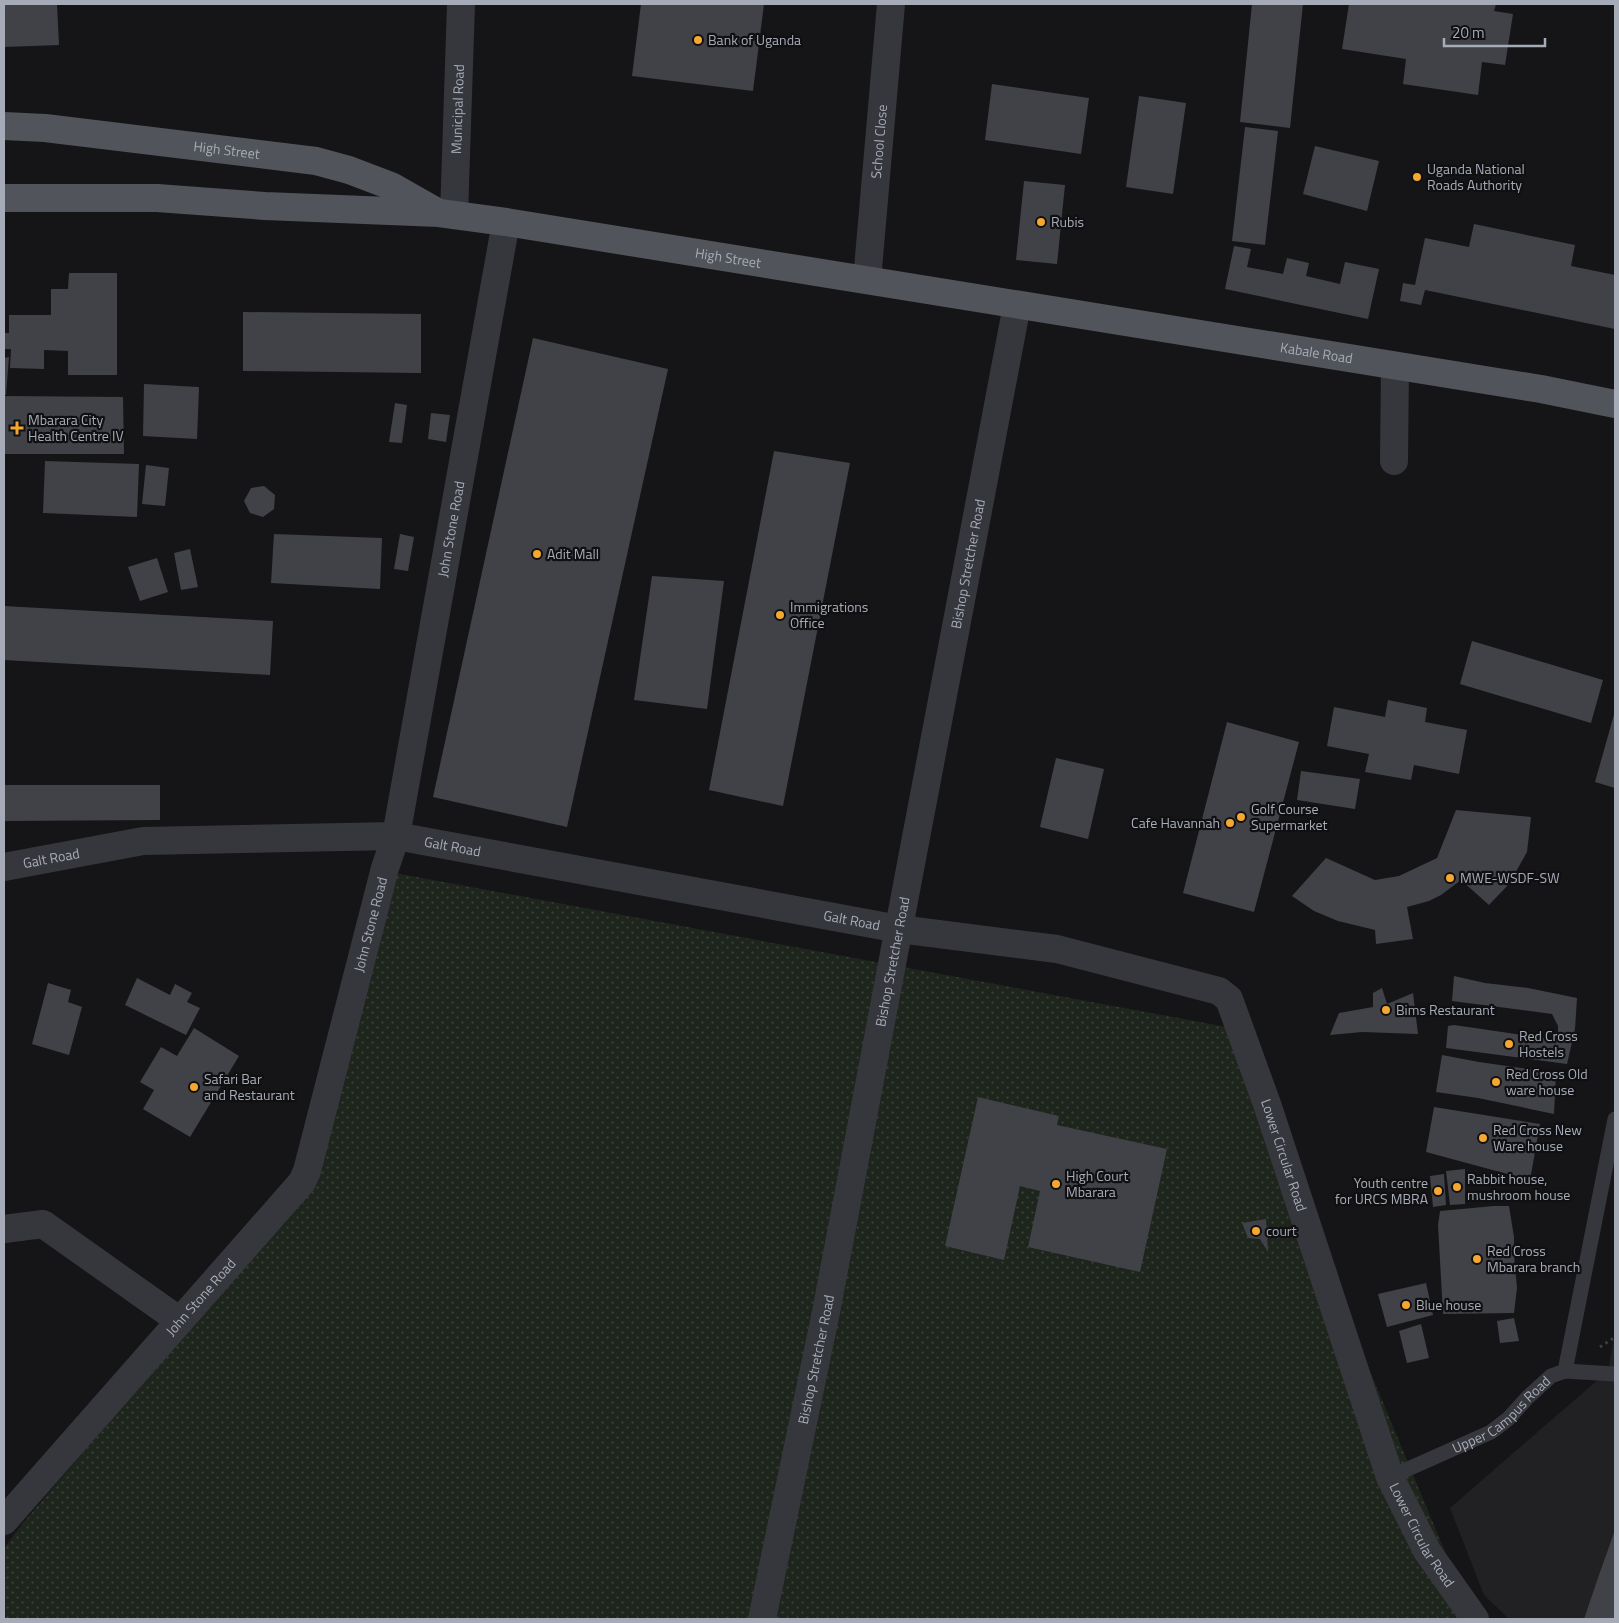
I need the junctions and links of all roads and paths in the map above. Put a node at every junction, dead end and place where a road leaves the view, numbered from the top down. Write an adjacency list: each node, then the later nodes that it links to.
1 (461, 4): 5 (street, Municipal Road)
2 (892, 4): 7 (street, School Close)
3 (4, 126): 5 (main road, High Street)
4 (4, 198): 5 (main road, High Street)
5 (446, 214): 6 (main road, High Street)
6 (506, 222): 7 (main road, High Street); 12 (street, John Stone Road)
7 (867, 280): 8 (main road, High Street)
8 (1017, 304): 9 (main road, Kabale Road); 14 (street, Bishop Stretcher Road)
9 (1395, 366): 10 (main road, Kabale Road); 11 (street)
10 (1615, 404)
11 (1394, 462)
12 (396, 836): 13 (street, Galt Road); 14 (street, Galt Road); 17 (street, John Stone Road)
13 (4, 867)
14 (899, 929): 20 (street, Lower Circular Road); 22 (street, Bishop Stretcher Road)
15 (1615, 1119): 18 (lane)
16 (4, 1229): 17 (street)
17 (180, 1320): 21 (street, John Stone Road)
18 (1565, 1372): 19 (lane, Upper Campus Road); 20 (lane, Upper Campus Road)
19 (1615, 1374)
20 (1390, 1478): 23 (street, Lower Circular Road)
21 (5, 1517)
22 (762, 1619)
23 (1475, 1619)

